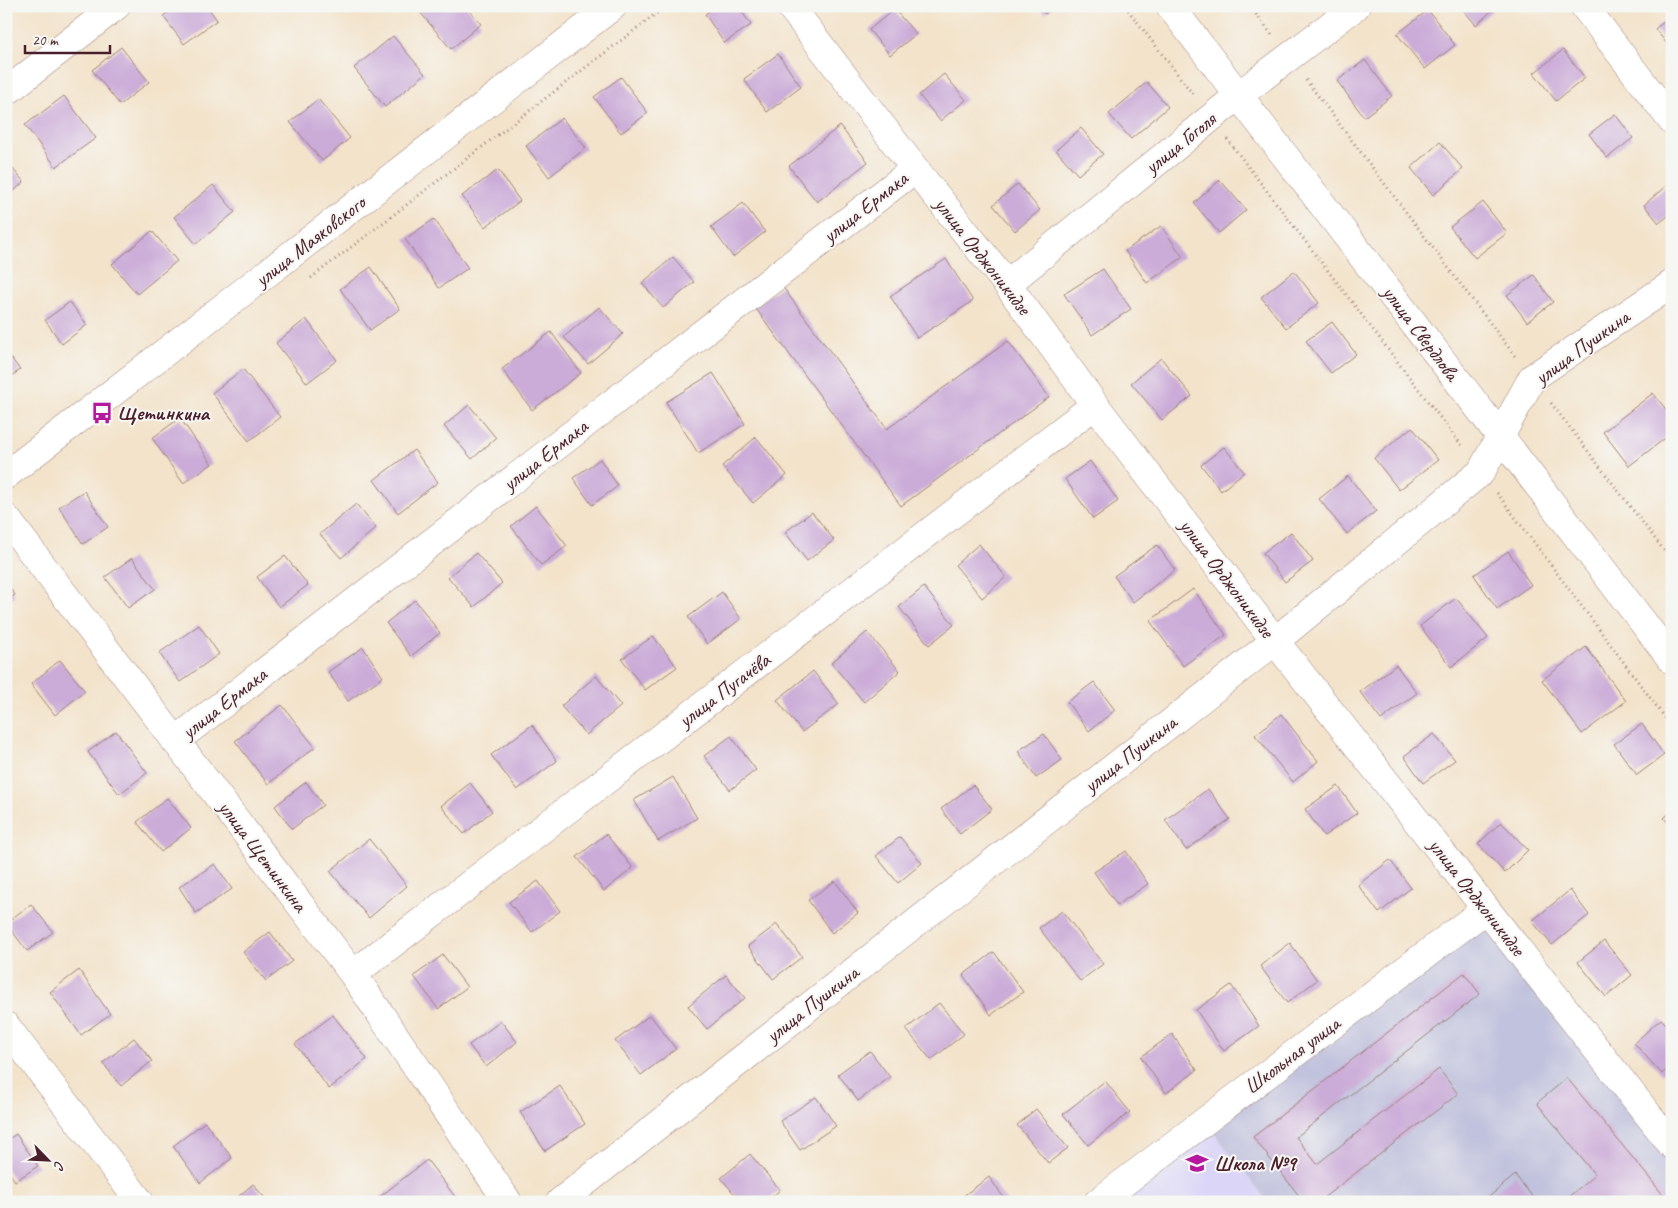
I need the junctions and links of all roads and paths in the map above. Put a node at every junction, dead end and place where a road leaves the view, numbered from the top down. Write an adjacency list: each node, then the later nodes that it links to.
1 (116, 6): 11 (street)
2 (613, 6): 23 (street, улица Маяковского)
3 (666, 6): 16 (path)
4 (790, 6): 15 (street, улица Орджоникидзе)
5 (1125, 6): 13 (path)
6 (1170, 6): 12 (street, улица Свердлова)
7 (1250, 6): 10 (path)
8 (1356, 6): 10 (street, улица Гоголя)
9 (1584, 6): 14 (street)
10 (1289, 57): 12 (street, улица Гоголя); 19 (path)
11 (6, 92)
12 (1239, 95): 13 (street, улица Гоголя); 21 (street, улица Свердлова)
13 (1211, 118): 17 (street, улица Гоголя); 22 (path)
14 (1672, 121)
15 (914, 169): 17 (street, улица Орджоникидзе); 29 (street, улица Ермака)
16 (305, 283)
17 (1007, 284): 20 (street, улица Орджоникидзе)
18 (1672, 284): 19 (street, улица Пушкина)
19 (1532, 378): 21 (street, улица Пушкина); 25 (path)
20 (1095, 405): 26 (street, улица Орджоникидзе); 31 (street, улица Пугачёва)
21 (1500, 438): 22 (street, улица Пушкина); 27 (street, улица Свердлова)
22 (1481, 472): 26 (street, улица Пушкина); 28 (path)
23 (6, 475)
24 (6, 518): 29 (street, улица Щетинкина)
25 (1672, 562)
26 (1275, 641): 30 (street, улица Орджоникидзе); 36 (street, улица Пушкина)
27 (1672, 660)
28 (1672, 727)
29 (175, 741): 31 (street, улица Щетинкина)
30 (1486, 909): 33 (street, улица Орджоникидзе); 37 (street, Школьная улица)
31 (353, 974): 35 (street, улица Щетинкина)
32 (6, 1026): 34 (street)
33 (1672, 1145)
34 (140, 1202)
35 (508, 1202)
36 (560, 1202)
37 (1098, 1202)

